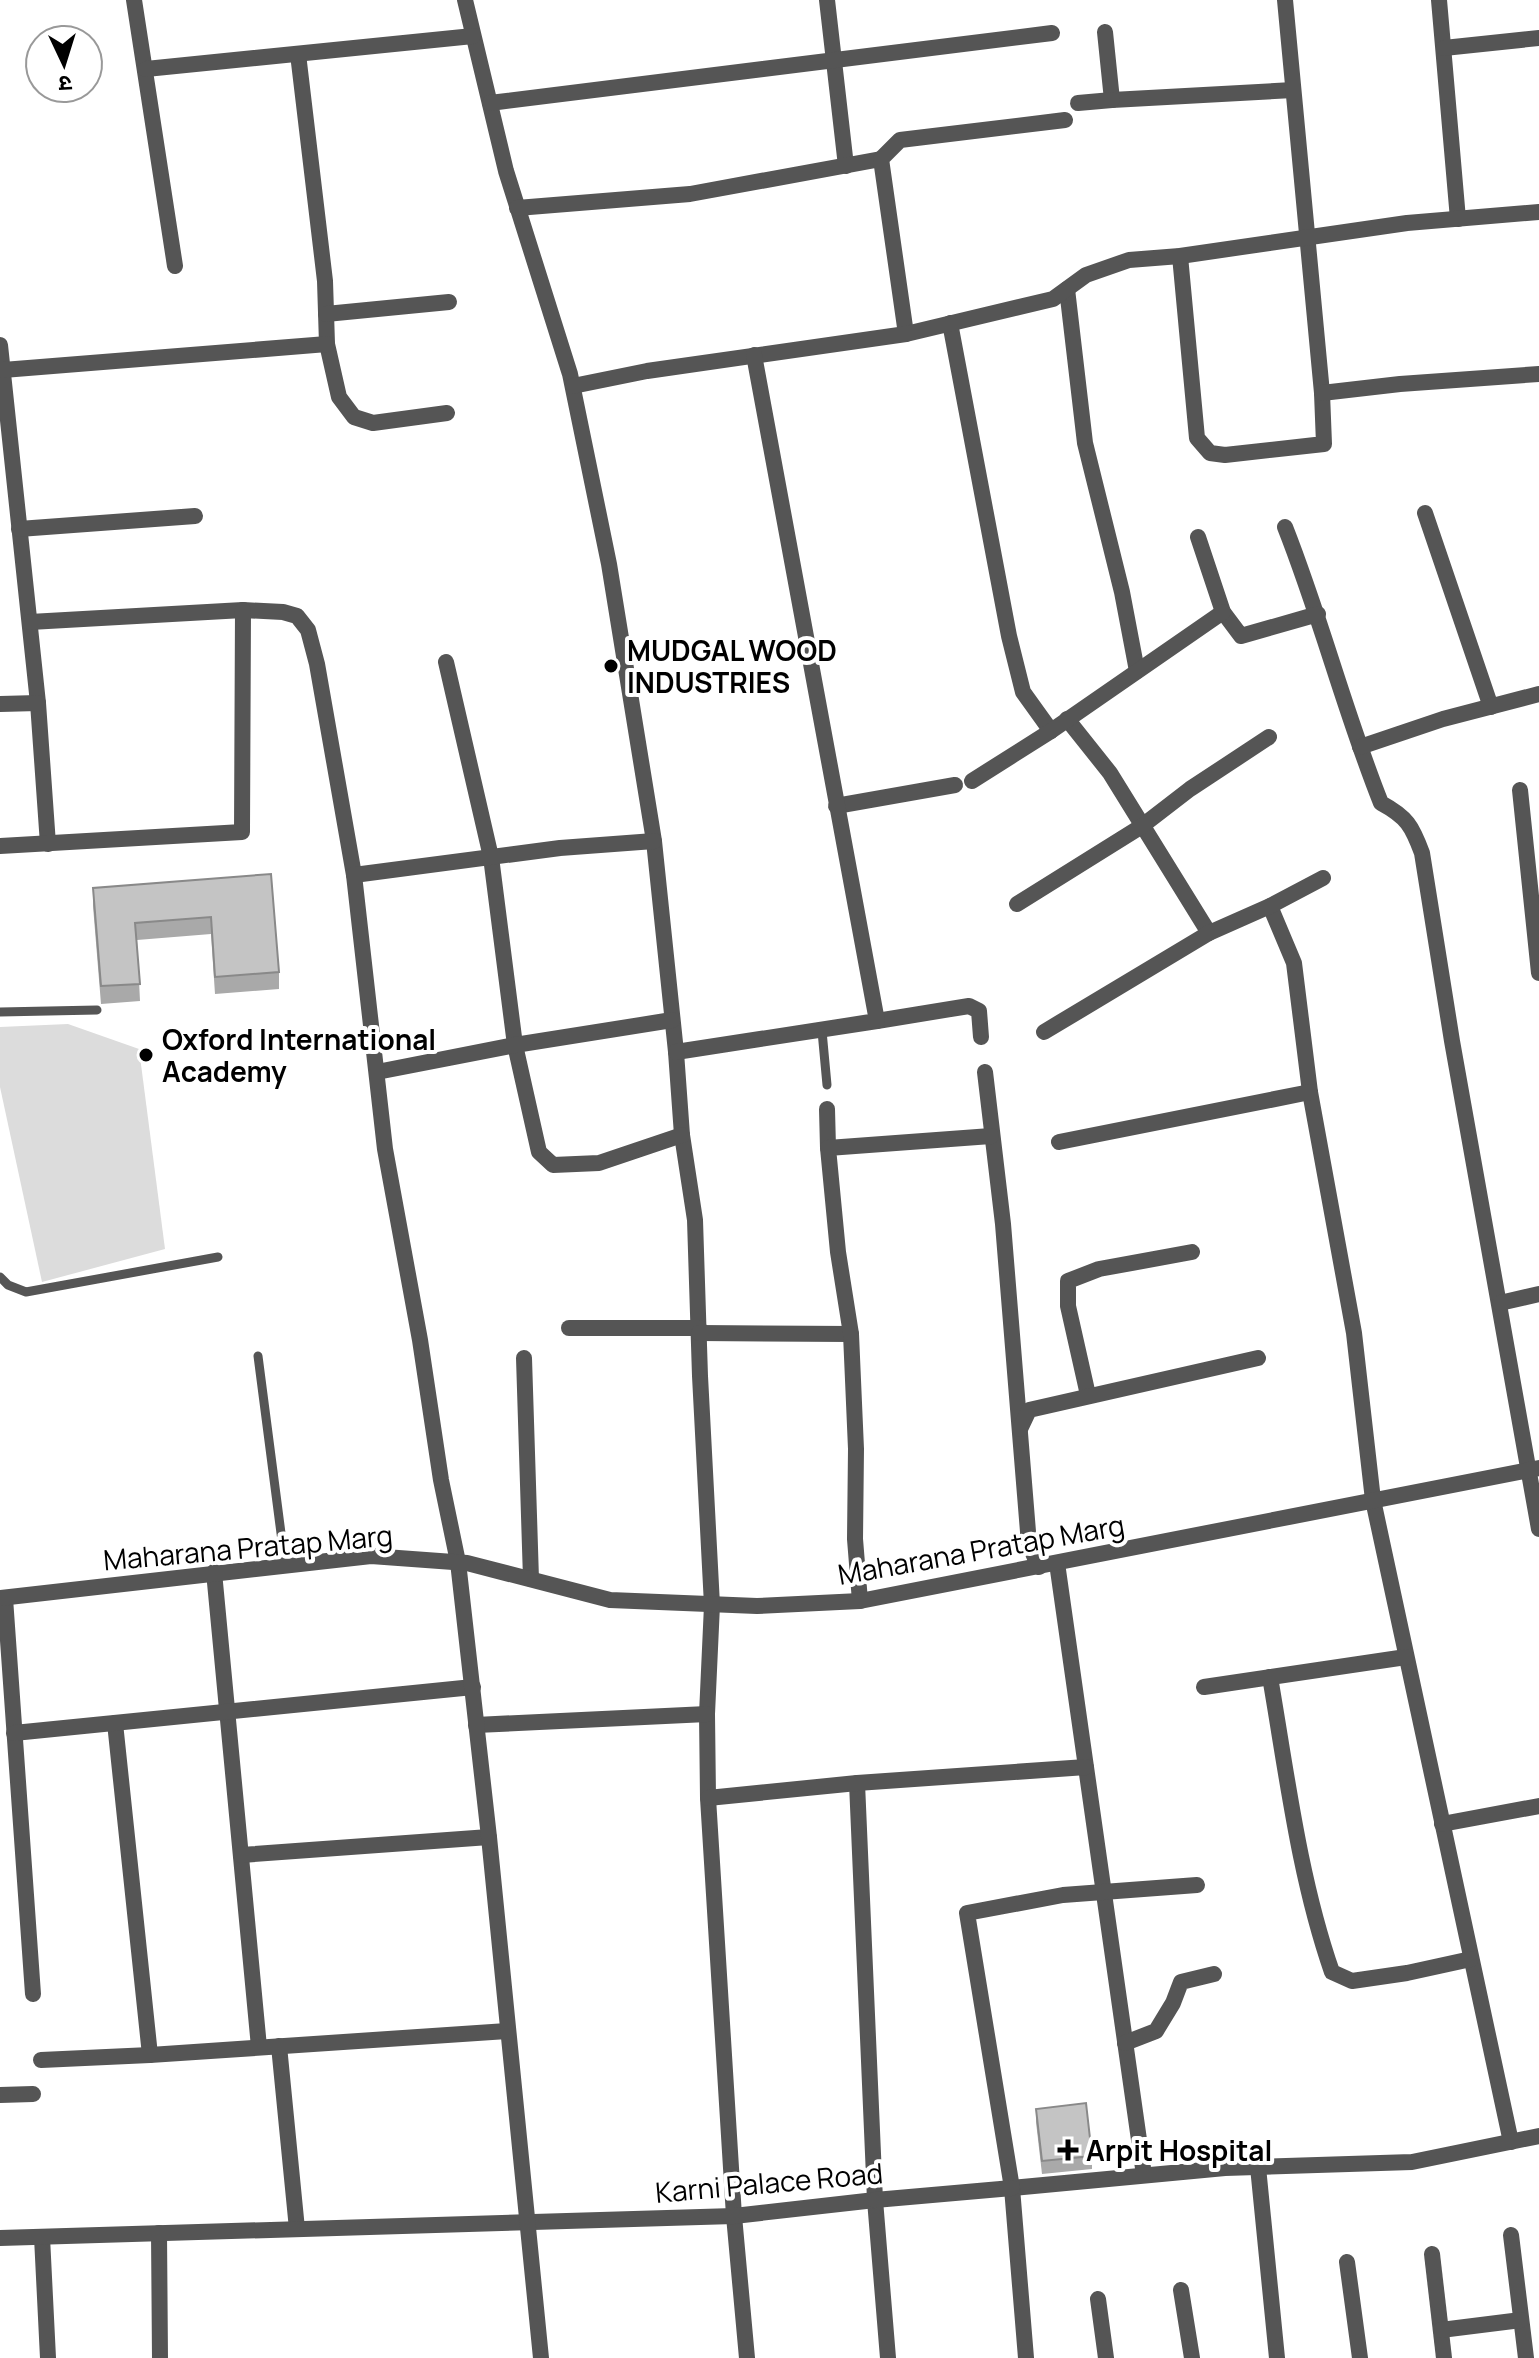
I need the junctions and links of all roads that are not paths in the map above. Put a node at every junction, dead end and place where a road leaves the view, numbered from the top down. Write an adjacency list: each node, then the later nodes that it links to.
1 (134, 0): 13 (street)
2 (465, 0): 8 (street)
3 (827, 0): 12 (street)
4 (1285, 0): 14 (street)
5 (1439, 0): 10 (street)
6 (1105, 32): 15 (street)
7 (1052, 33): 12 (street)
8 (473, 36): 11 (street); 16 (street)
9 (1539, 38): 10 (street)
10 (1444, 48): 23 (street)
11 (298, 54): 13 (street); 29 (street)
12 (834, 62): 16 (street); 20 (street)
13 (146, 69): 26 (street)
14 (1293, 90): 15 (street); 24 (street)
15 (1112, 100): 17 (street)
16 (490, 103): 21 (street)
17 (1078, 103)
18 (1065, 120): 19 (street)
19 (881, 159): 20 (street); 31 (street)
20 (846, 166): 21 (street)
21 (517, 208): 37 (street)
22 (1539, 212): 23 (street)
23 (1458, 219): 24 (street)
24 (1307, 237): 25 (street); 38 (street)
25 (1180, 256): 27 (street); 38 (street)
26 (175, 266)
27 (1067, 289): 30 (street); 50 (street)
28 (449, 302): 29 (street)
29 (326, 314): 32 (street)
30 (950, 323): 31 (street); 56 (street)
31 (906, 334): 34 (street)
32 (327, 344): 35 (street); 39 (street)
33 (0, 345): 35 (street)
34 (754, 355): 37 (street); 62 (street)
35 (3, 370): 43 (street)
36 (1539, 374): 38 (street)
37 (573, 386): 64 (street)
38 (1322, 393)
39 (447, 413)
40 (1425, 513): 54 (street)
41 (195, 516): 43 (street)
42 (1285, 527): 47 (street)
43 (19, 529): 48 (street)
44 (1198, 537): 46 (street)
45 (243, 610): 48 (street); 65 (street); 68 (street)
46 (1223, 612): 47 (street); 50 (street)
47 (1318, 614): 58 (street)
48 (30, 622): 52 (street)
49 (446, 662): 67 (street)
50 (1137, 671): 55 (street)
51 (1539, 694): 54 (street)
52 (38, 703): 53 (street); 65 (street)
53 (0, 704)
54 (1491, 707): 58 (street)
55 (1067, 719): 56 (street); 63 (street)
56 (1051, 731): 59 (street)
57 (1269, 737): 63 (street)
58 (1360, 747): 97 (street)
59 (972, 781)
60 (955, 785): 62 (street)
61 (1520, 790): 72 (street)
62 (836, 806): 78 (street)
63 (1142, 826): 70 (street); 73 (street)
64 (654, 841): 67 (street); 77 (street)
65 (48, 844): 66 (street)
66 (0, 846)
67 (491, 857): 68 (street); 82 (street)
68 (354, 875): 84 (street)
69 (1323, 878): 71 (street)
70 (1017, 904)
71 (1270, 906): 73 (street); 87 (street)
72 (1536, 919): 74 (street)
73 (1209, 933): 80 (street)
74 (1539, 973)
75 (97, 1010): 76 (lane)
76 (0, 1012)
77 (672, 1020): 82 (street); 83 (street)
78 (877, 1021): 79 (street); 81 (street)
79 (822, 1031): 83 (street); 86 (lane)
80 (1044, 1032)
81 (981, 1037)
82 (515, 1045): 84 (street); 89 (street)
83 (676, 1052): 89 (street)
84 (377, 1072): 109 (street)
85 (985, 1072): 90 (street)
86 (827, 1085)
87 (1310, 1092): 91 (street); 107 (street)
88 (827, 1109): 92 (street)
89 (682, 1135): 99 (street)
90 (991, 1136): 92 (street); 105 (street)
91 (1059, 1142)
92 (828, 1148): 100 (street)
93 (1192, 1252): 104 (street)
94 (218, 1257): 95 (lane)
95 (0, 1277)
96 (1539, 1294): 97 (street)
97 (1500, 1303): 106 (street)
98 (569, 1328): 99 (street)
99 (699, 1331): 100 (street); 117 (street)
100 (851, 1334): 116 (street)
101 (258, 1356): 111 (lane)
102 (524, 1358): 114 (street)
103 (1258, 1358): 104 (street)
104 (1088, 1395): 105 (street)
105 (1019, 1431): 112 (street)
106 (1533, 1469): 107 (street, Maharana Pratap Marg); 108 (street)
107 (1373, 1500): 110 (street, Maharana Pratap Marg); 118 (street)
108 (1539, 1529)
109 (458, 1562): 111 (street, Maharana Pratap Marg); 114 (street, Maharana Pratap Marg); 120 (street)
110 (1057, 1563): 112 (street, Maharana Pratap Marg); 127 (street)
111 (285, 1564): 113 (street, Maharana Pratap Marg)
112 (1039, 1567): 116 (street, Maharana Pratap Marg)
113 (214, 1572): 115 (street, Maharana Pratap Marg); 122 (street)
114 (531, 1579): 117 (street, Maharana Pratap Marg)
115 (2, 1598): 126 (street)
116 (860, 1601): 117 (street, Maharana Pratap Marg)
117 (712, 1605): 123 (street)
118 (1406, 1657): 119 (street); 131 (street)
119 (1270, 1677): 121 (street); 136 (street)
120 (473, 1687): 122 (street); 125 (street)
121 (1204, 1687)
122 (227, 1712): 124 (street); 133 (street)
123 (707, 1714): 125 (street); 129 (street)
124 (115, 1723): 126 (street); 143 (street)
125 (476, 1725): 132 (street)
126 (14, 1733): 138 (street)
127 (1086, 1767): 128 (street); 135 (street)
128 (857, 1783): 129 (street); 152 (street)
129 (708, 1798): 153 (street)
130 (1539, 1806): 131 (street)
131 (1442, 1824): 136 (street)
132 (489, 1837): 133 (street); 139 (street)
133 (241, 1855): 142 (street)
134 (1197, 1885): 135 (street)
135 (1104, 1893): 140 (street); 151 (street)
136 (1471, 1959): 148 (street)
137 (1214, 1974): 140 (street)
138 (33, 1994)
139 (507, 2031): 141 (street); 154 (street)
140 (1125, 2043): 150 (street)
141 (279, 2046): 142 (street); 155 (street)
142 (259, 2047): 143 (street)
143 (150, 2055): 144 (street)
144 (41, 2060)
145 (33, 2094): 146 (street)
146 (0, 2095)
147 (1539, 2136): 148 (street, Karni Palace Road)
148 (1511, 2142): 149 (street, Karni Palace Road)
149 (1258, 2167): 150 (street, Karni Palace Road); 174 (street)
150 (1144, 2175): 151 (street, Karni Palace Road)
151 (1012, 2188): 152 (street, Karni Palace Road); 171 (street)
152 (875, 2200): 153 (street, Karni Palace Road); 170 (street)
153 (734, 2216): 154 (street, Karni Palace Road); 169 (street)
154 (528, 2224): 155 (street, Karni Palace Road); 168 (street)
155 (297, 2229): 156 (street, Karni Palace Road)
156 (159, 2233): 158 (street, Karni Palace Road); 167 (street)
157 (1511, 2235): 164 (street)
158 (42, 2237): 159 (street, Karni Palace Road); 166 (street)
159 (0, 2238)
160 (1432, 2254): 165 (street)
161 (1347, 2262): 175 (street)
162 (1181, 2290): 173 (street)
163 (1098, 2299): 172 (street)
164 (1521, 2320): 165 (street); 177 (street)
165 (1441, 2330): 176 (street)
166 (48, 2358)
167 (160, 2358)
168 (541, 2358)
169 (747, 2358)
170 (888, 2358)
171 (1026, 2358)
172 (1106, 2358)
173 (1192, 2358)
174 (1277, 2358)
175 (1360, 2358)
176 (1444, 2358)
177 (1526, 2358)

